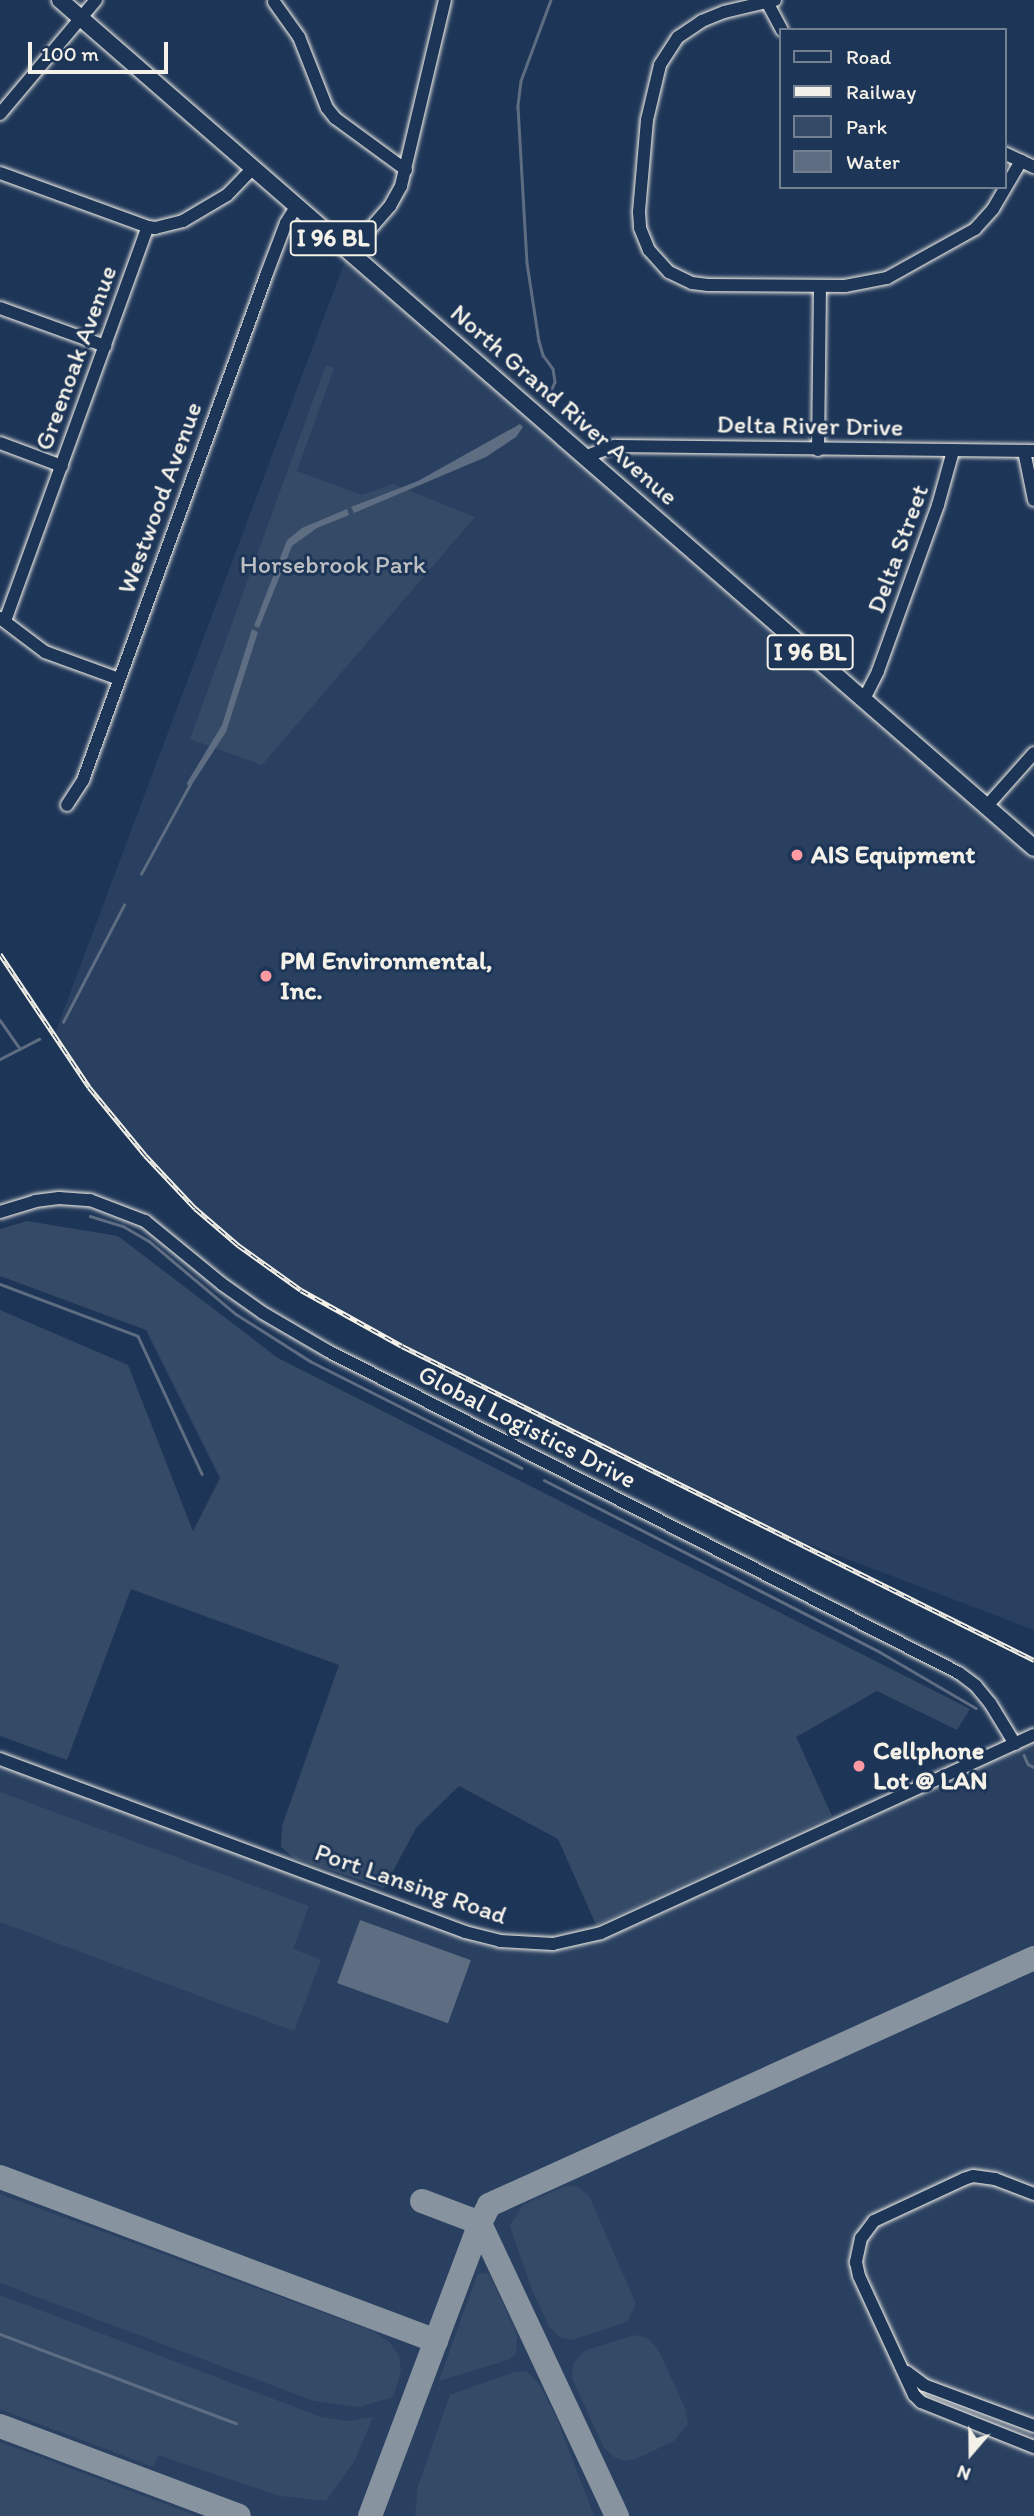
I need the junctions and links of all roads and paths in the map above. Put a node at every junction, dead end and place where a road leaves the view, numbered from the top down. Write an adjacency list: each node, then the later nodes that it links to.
1 (60, 0): 6 (main road, North Grand River Avenue / I 96 BL)
2 (96, 0): 6 (street)
3 (445, 0): 13 (street)
4 (273, 1): 13 (street)
5 (771, 1): 7 (street); 20 (street)
6 (80, 18): 8 (street); 12 (main road, North Grand River Avenue / I 96 BL)
7 (781, 28)
8 (0, 114)
9 (1006, 154): 10 (street)
10 (1021, 161): 11 (street); 15 (street)
11 (1034, 166)
12 (252, 169): 17 (main road, North Grand River Avenue / I 96 BL); 18 (street)
13 (406, 170): 19 (street)
14 (0, 173): 18 (street)
15 (1006, 187)
16 (1005, 189): 20 (street)
17 (296, 207): 19 (main road, North Grand River Avenue / I 96 BL); 31 (street, Westwood Avenue)
18 (148, 227): 22 (street, Greenoak Avenue)
19 (350, 252): 27 (main road, North Grand River Avenue / I 96 BL)
20 (820, 286): 24 (street)
21 (0, 308): 22 (street)
22 (105, 346): 28 (street, Greenoak Avenue)
23 (0, 443): 28 (street)
24 (818, 450): 25 (street, Delta River Drive); 27 (street, Delta River Drive)
25 (953, 451): 26 (street, Delta River Drive); 32 (street, Delta Street)
26 (1029, 451): 29 (street)
27 (587, 456): 32 (main road, North Grand River Avenue / I 96 BL)
28 (62, 466): 30 (street, Greenoak Avenue)
29 (1034, 499)
30 (3, 620): 31 (street)
31 (119, 679): 34 (street, Westwood Avenue)
32 (864, 699): 35 (main road, North Grand River Avenue / I 96 BL)
33 (1034, 753): 35 (street)
34 (67, 805)
35 (986, 807): 36 (main road, North Grand River Avenue / I 96 BL)
36 (1034, 849)
37 (0, 1212): 39 (street, Global Logistics Drive)
38 (1034, 1735): 39 (street, Port Lansing Road)
39 (1015, 1744): 40 (street, Port Lansing Road)
40 (0, 1759)
41 (1034, 2194): 42 (street)
42 (902, 2367): 43 (street); 44 (street)
43 (1034, 2426)
44 (1034, 2447)

